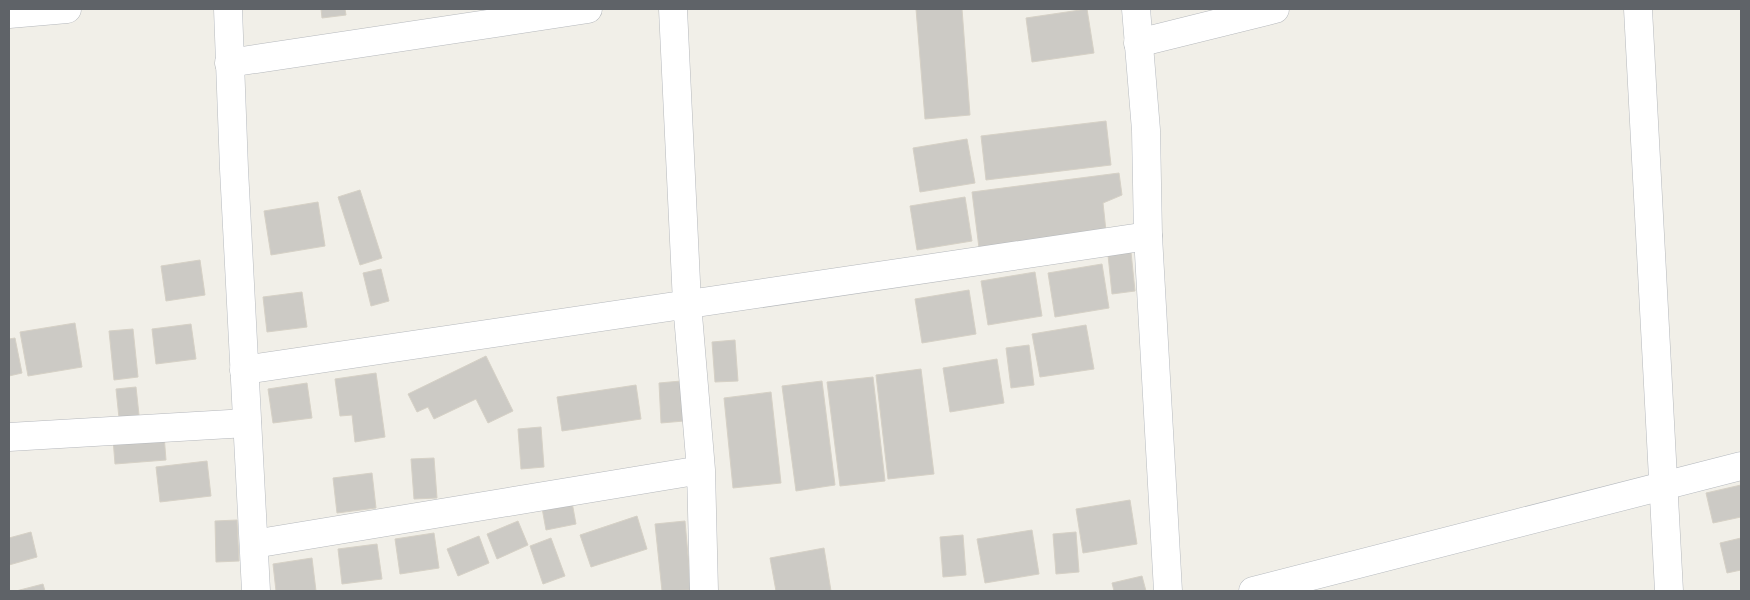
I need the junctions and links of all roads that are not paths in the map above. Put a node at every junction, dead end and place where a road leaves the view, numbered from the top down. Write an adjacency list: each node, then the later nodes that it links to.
1 (66, 9): 8 (street)
2 (228, 9): 10 (street)
3 (588, 9): 10 (street)
4 (673, 9): 12 (street)
5 (1136, 9): 9 (street)
6 (1275, 9): 9 (street)
7 (1638, 9): 18 (street)
8 (9, 14)
9 (1138, 43): 11 (street)
10 (229, 63): 13 (street)
11 (1148, 236): 12 (street); 22 (street)
12 (687, 303): 13 (street); 17 (street)
13 (244, 370): 14 (street)
14 (247, 423): 15 (street); 19 (street)
15 (9, 437)
16 (1741, 466): 18 (street)
17 (701, 470): 19 (street); 21 (street)
18 (1665, 485): 23 (street); 24 (street)
19 (254, 544): 20 (street)
20 (256, 591)
21 (704, 591)
22 (1168, 591)
23 (1253, 591)
24 (1669, 591)

